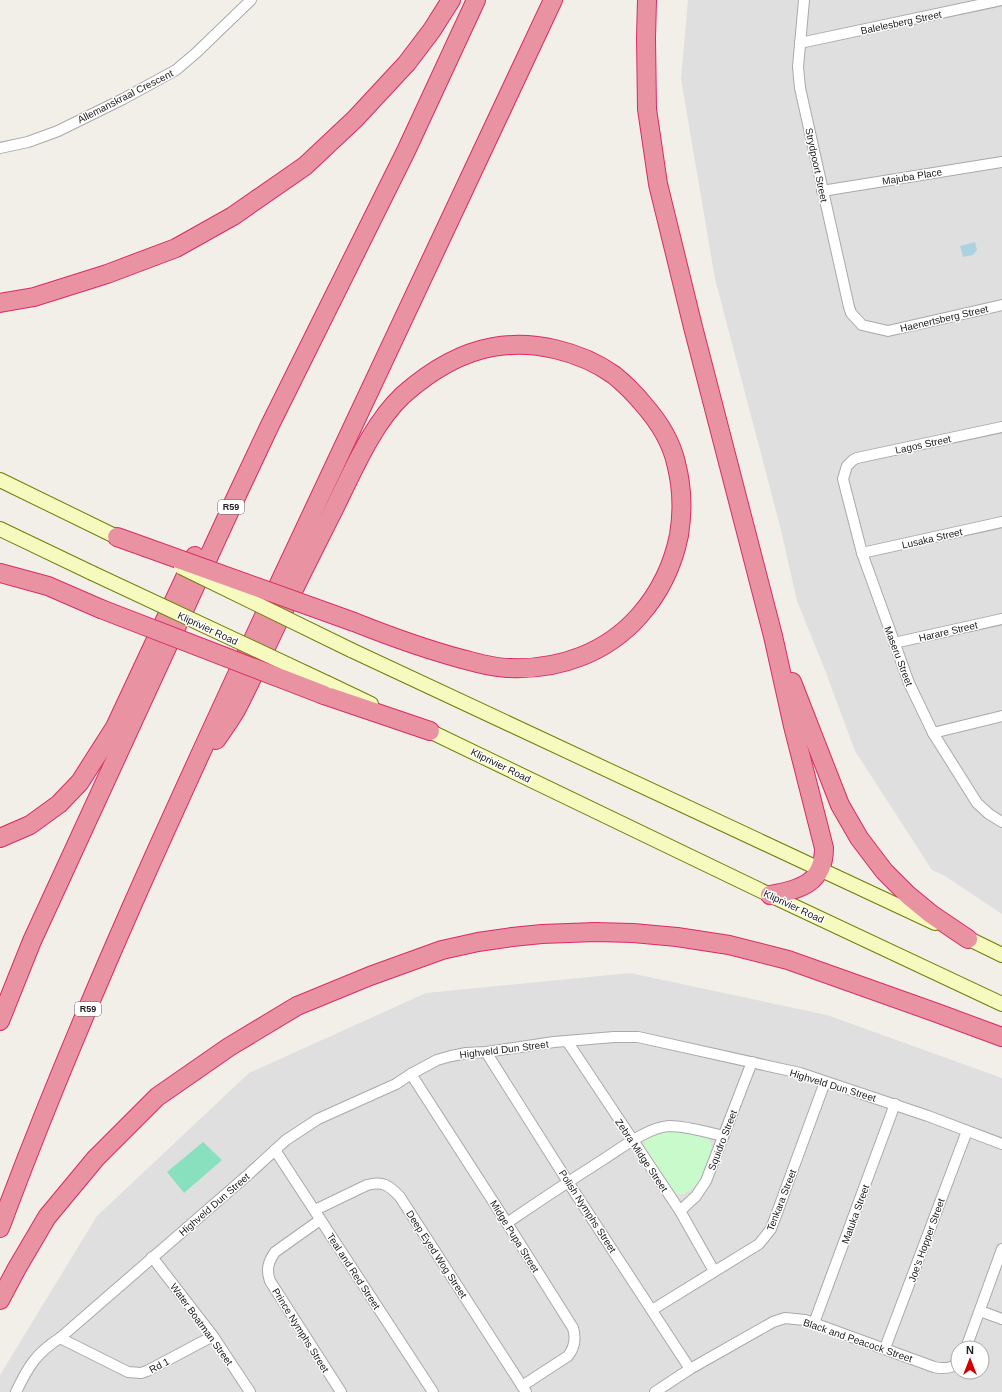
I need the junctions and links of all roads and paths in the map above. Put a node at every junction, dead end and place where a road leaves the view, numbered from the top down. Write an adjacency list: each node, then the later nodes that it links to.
1 (251, 0): 9 (street, Allemanskraal Crescent)
2 (451, 0): 12 (highway)
3 (476, 0): 15 (highway, R59)
4 (554, 0): 32 (highway, R59)
5 (647, 0): 26 (highway)
6 (804, 0): 8 (street, Strydpoort Street)
7 (1002, 0): 8 (street, Balelesberg Street)
8 (800, 43): 11 (street, Strydpoort Street)
9 (0, 148)
10 (1002, 162): 11 (street, Majuba Place)
11 (822, 191): 14 (street, Strydpoort Street)
12 (0, 303)
13 (1002, 305): 14 (street, Haenertsberg Street)
14 (862, 325)
15 (270, 425): 34 (highway); 40 (highway, R59)
16 (1002, 427): 17 (street, Lagos Street)
17 (847, 466): 23 (street, Maseru Street)
18 (0, 480): 21 (main road)
19 (1002, 522): 23 (street, Lusaka Street)
20 (0, 529): 28 (main road, Kliprivier Road, bridge)
21 (117, 537): 22 (highway)
22 (144, 548): 32 (highway, bridge); 35 (main road, bridge)
23 (862, 553): 27 (street, Maseru Street)
24 (0, 573): 28 (highway, bridge)
25 (1002, 619): 27 (street, Harare Street)
26 (773, 636): 35 (highway); 37 (highway)
27 (894, 643): 31 (street, Maseru Street)
28 (326, 689): 30 (highway)
29 (1002, 716): 31 (street)
30 (430, 731): 36 (main road, Kliprivier Road)
31 (933, 732): 33 (street, Maseru Street)
32 (183, 794): 58 (highway, R59)
33 (1002, 822)
34 (0, 838)
35 (821, 869): 36 (highway); 37 (main road)
36 (770, 895): 39 (main road, Kliprivier Road)
37 (968, 939): 38 (main road)
38 (1002, 954)
39 (1002, 1004)
40 (0, 1022)
41 (1002, 1037): 62 (highway)
42 (567, 1041): 43 (street, Highveld Dun Street); 44 (street, Highveld Dun Street); 50 (street, Zebra Midge Street)
43 (486, 1052): 45 (street, Highveld Dun Street); 53 (street, Polish Nymphs Street)
44 (752, 1062): 46 (street, Highveld Dun Street); 49 (street, Squidro Street)
45 (411, 1074): 52 (street, Highveld Dun Street); 57 (street, Midge Pupa Street)
46 (825, 1082): 47 (street, Highveld Dun Street); 61 (street, Tenkara Street)
47 (895, 1104): 48 (street, Highveld Dun Street); 66 (street, Matuka Street)
48 (967, 1131): 51 (street, Highveld Dun Street); 70 (street, Joe's Hopper Street)
49 (723, 1136): 50 (street); 55 (street, Squidro Street)
50 (632, 1140): 53 (street); 55 (street, Zebra Midge Street)
51 (1002, 1144)
52 (276, 1150): 54 (street, Teal and Red Street); 60 (street, Highveld Dun Street)
53 (568, 1182): 57 (street); 63 (street, Polish Nymphs Street)
54 (315, 1210): 56 (street, Teal and Red Street); 73 (street, Deep Eyed Wog Street)
55 (680, 1211): 61 (street, Zebra Midge Street)
56 (320, 1220): 76 (street, Prince Nymphs Street); 77 (street, Teal and Red Street)
57 (507, 1223): 73 (street, Midge Pupa Street)
58 (0, 1228)
59 (1002, 1249): 64 (street)
60 (152, 1257): 67 (street, Water Boatman Street); 68 (street, Highveld Dun Street)
61 (714, 1272): 63 (street, Tenkara Street)
62 (0, 1300)
63 (652, 1310): 72 (street, Polish Nymphs Street)
64 (980, 1311): 65 (street); 69 (street)
65 (1002, 1319)
66 (814, 1323): 70 (street, Black and Peacock Street); 72 (street, Black and Peacock Street)
67 (213, 1336): 68 (street, Rd 1); 75 (street, Water Boatman Street)
68 (60, 1338): 74 (street, Highveld Dun Street)
69 (969, 1340)
70 (885, 1348): 71 (street, Black and Peacock Street)
71 (950, 1367)
72 (690, 1369): 78 (street, Black and Peacock Street)
73 (524, 1389)
74 (16, 1392)
75 (250, 1392)
76 (340, 1392)
77 (433, 1392)
78 (655, 1392)

